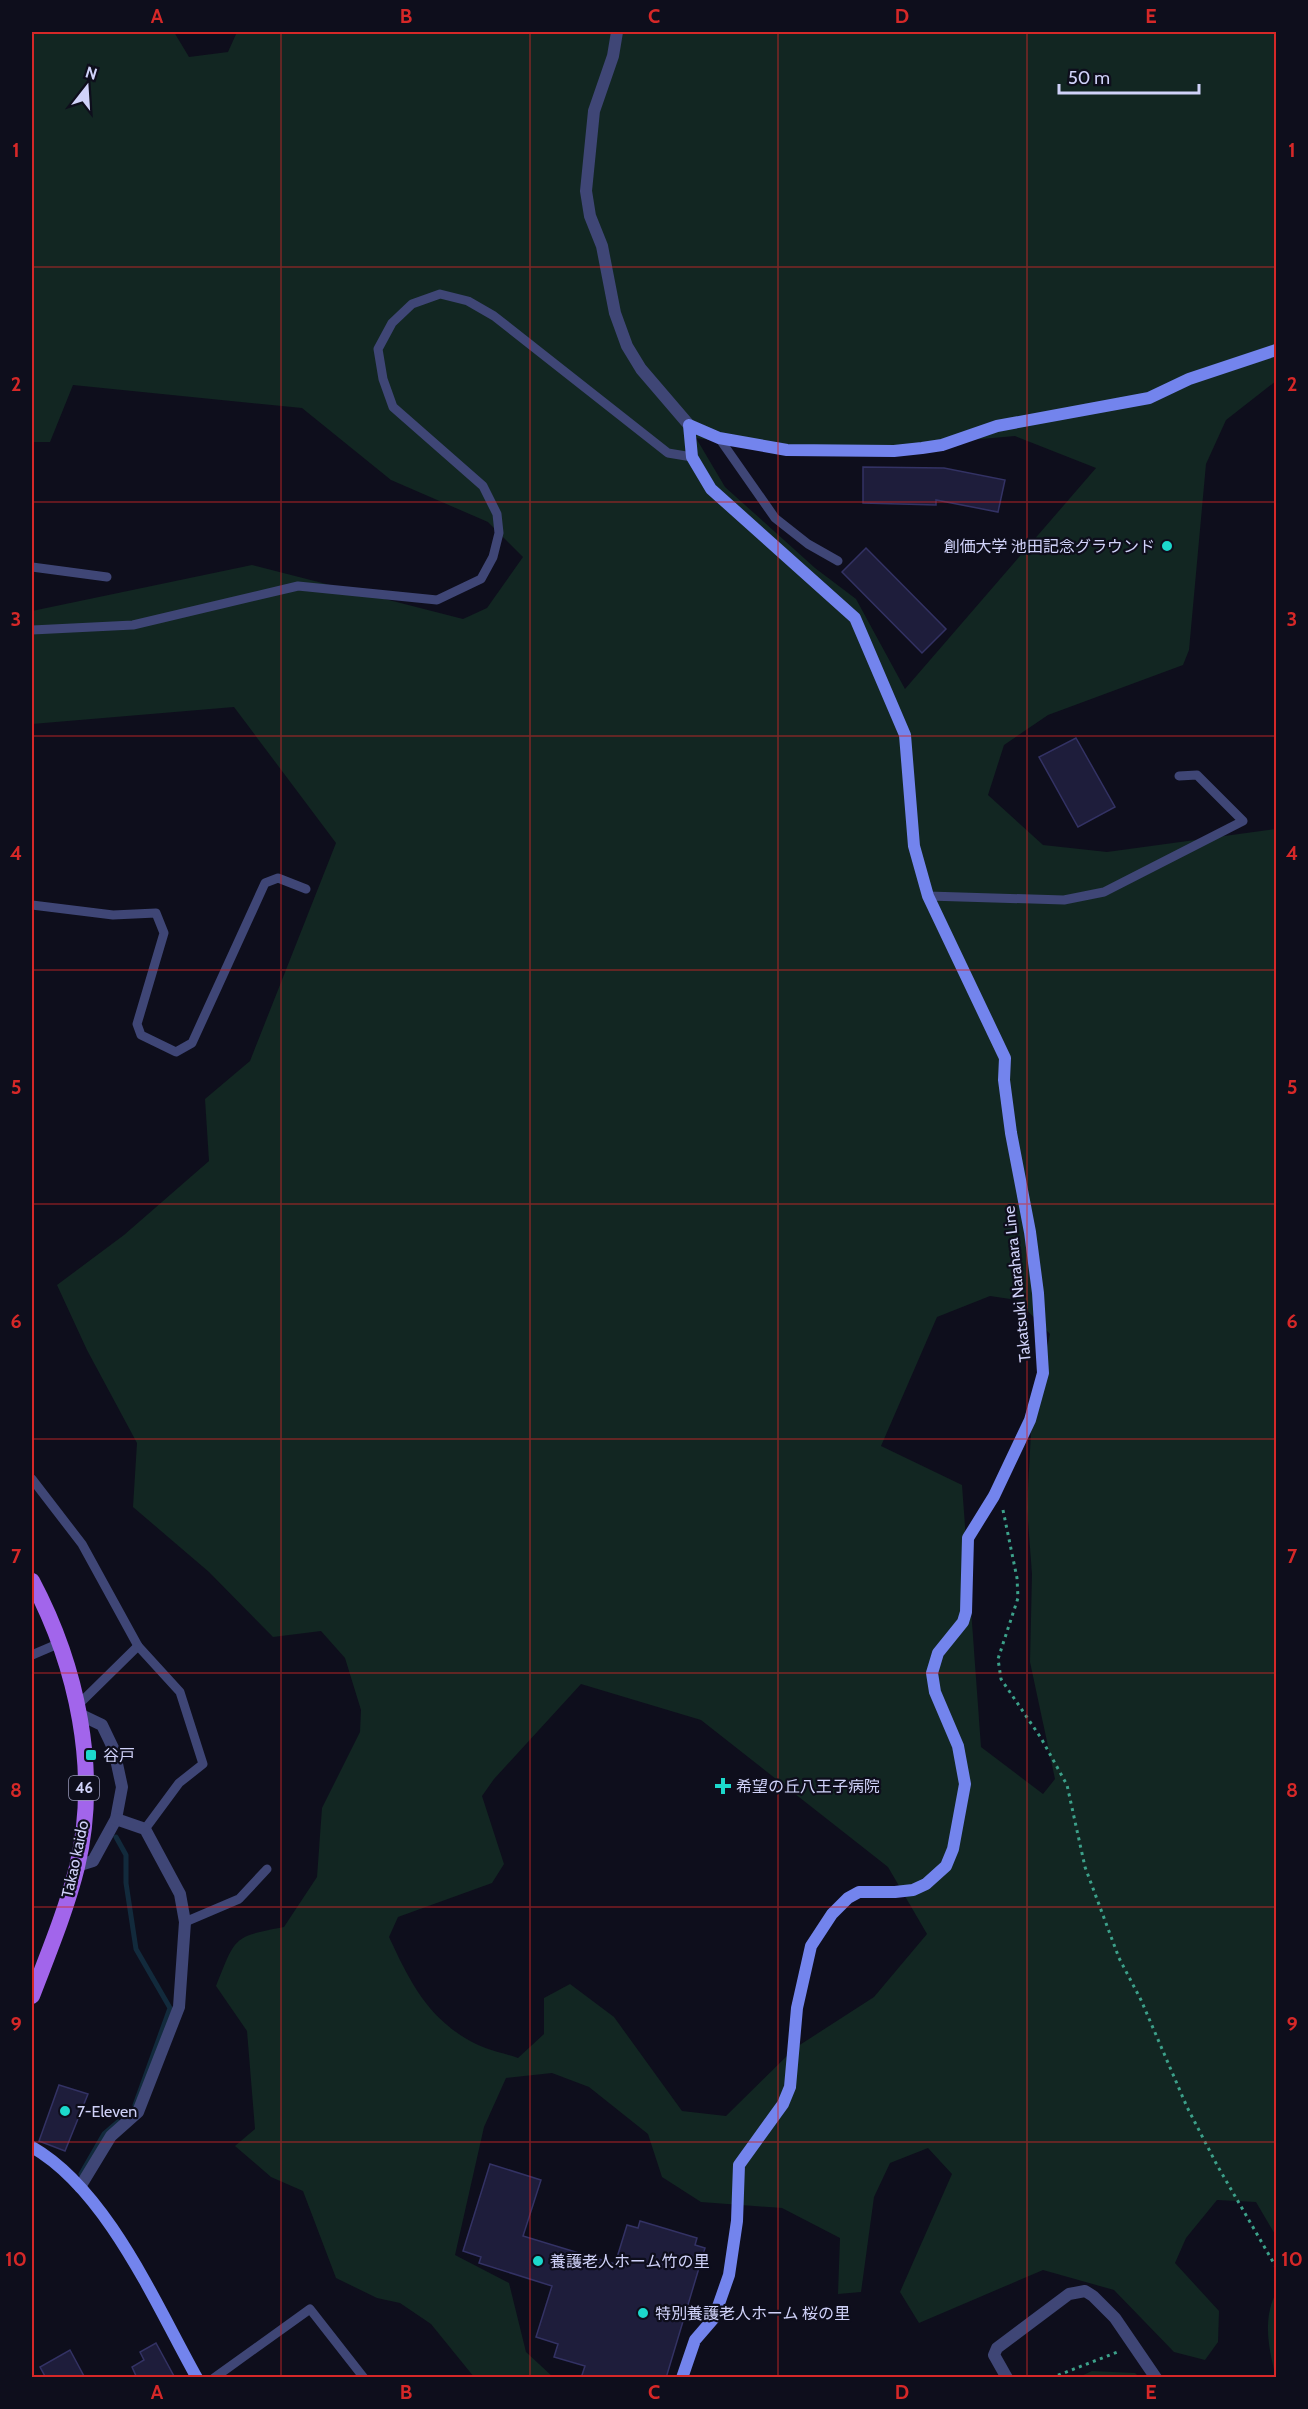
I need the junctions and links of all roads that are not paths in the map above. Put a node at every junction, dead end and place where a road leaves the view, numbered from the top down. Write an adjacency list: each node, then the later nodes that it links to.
1 (617, 32): 3 (street)
2 (1276, 350): 4 (main road)
3 (688, 425): 4 (main road); 5 (main road)
4 (718, 438): 6 (lane)
5 (692, 457): 9 (lane); 12 (main road, Takatsuki Narahara Line)
6 (838, 561)
7 (32, 567): 8 (lane)
8 (107, 577)
9 (32, 630)
10 (1179, 776): 12 (lane)
11 (306, 889): 13 (lane)
12 (928, 896): 31 (main road, Takatsuki Narahara Line)
13 (32, 905)
14 (32, 1479): 17 (lane)
15 (32, 1581): 16 (main road, Takao kaido / 46)
16 (60, 1643): 18 (lane); 19 (main road, Takao kaido / 46)
17 (138, 1646): 19 (lane); 21 (lane)
18 (32, 1655)
19 (78, 1709): 20 (street); 22 (main road, Takao kaido / 46)
20 (116, 1819): 21 (street); 22 (street)
21 (145, 1829): 24 (street)
22 (77, 1866): 25 (main road, Takao kaido / 46)
23 (267, 1869): 24 (lane)
24 (185, 1922): 27 (street)
25 (32, 1993)
26 (32, 2147): 27 (main road)
27 (80, 2187): 28 (main road)
28 (197, 2378)
29 (214, 2378): 30 (lane)
30 (364, 2378)
31 (682, 2378)
32 (1007, 2378): 33 (street)
33 (1156, 2378)

